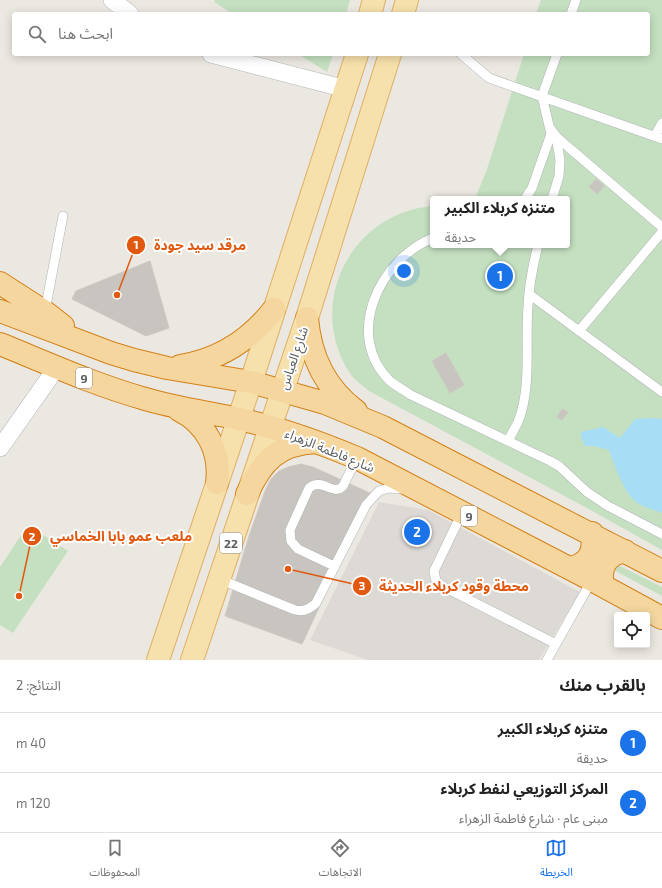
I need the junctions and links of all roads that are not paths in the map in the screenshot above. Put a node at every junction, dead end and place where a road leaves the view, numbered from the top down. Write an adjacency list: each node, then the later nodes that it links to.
1 (112, 0): 5 (street)
2 (374, 0): 6 (main road)
3 (407, 0): 7 (main road)
4 (576, 0): 8 (lane)
5 (127, 12)
6 (371, 12)
7 (404, 12)
8 (572, 12)
9 (219, 56): 14 (street)
10 (356, 56): 14 (main road)
11 (389, 56): 32 (main road, شارع العباس)
12 (462, 56): 15 (lane)
13 (556, 56): 15 (lane)
14 (346, 88): 29 (main road)
15 (542, 96): 17 (lane); 19 (lane)
16 (662, 123): 19 (lane)
17 (549, 127): 18 (lane); 20 (lane)
18 (556, 136): 21 (lane); 23 (lane)
19 (659, 138)
20 (527, 196)
21 (553, 196)
22 (63, 216): 31 (lane)
23 (662, 227)
24 (662, 232): 33 (lane)
25 (430, 240): 45 (lane)
26 (537, 248): 28 (lane)
27 (0, 284): 31 (highway)
28 (529, 294): 33 (lane); 45 (lane)
29 (274, 309): 37 (highway); 38 (main road)
30 (0, 310): 34 (highway)
31 (45, 312): 34 (highway)
32 (307, 318): 39 (main road, شارع العباس); 44 (highway)
33 (579, 331): 40 (lane)
34 (83, 341): 37 (highway)
35 (0, 344): 36 (highway, شارع فاطمة الزهراء / 9)
36 (57, 367): 41 (highway, شارع فاطمة الزهراء / 9); 47 (street)
37 (167, 368): 38 (highway)
38 (251, 382): 39 (highway); 42 (main road)
39 (282, 390): 43 (main road, شارع العباس / 22); 44 (highway)
40 (662, 392)
41 (171, 406): 42 (highway, شارع فاطمة الزهراء / 9); 49 (highway)
42 (238, 419): 43 (highway, شارع فاطمة الزهراء / 9); 49 (main road)
43 (270, 427): 46 (highway, شارع فاطمة الزهراء / 9); 51 (main road, شارع العباس / 22)
44 (383, 427): 53 (highway)
45 (508, 441): 54 (lane)
46 (318, 442): 48 (highway, شارع فاطمة الزهراء / 9); 51 (highway)
47 (0, 448)
48 (357, 458): 50 (highway, شارع فاطمة الزهراء / 9); 56 (lane)
49 (217, 483): 63 (main road)
50 (420, 491): 52 (highway, شارع فاطمة الزهراء / 9); 56 (lane)
51 (247, 494): 59 (main road, شارع العباس / 22)
52 (462, 513): 57 (highway, شارع فاطمة الزهراء / 9); 62 (lane)
53 (592, 533): 55 (highway); 57 (highway)
54 (662, 534)
55 (625, 551): 58 (highway); 60 (highway)
56 (334, 566): 59 (lane)
57 (570, 568): 60 (highway, شارع فاطمة الزهراء / 9)
58 (662, 570)
59 (219, 579): 64 (main road, شارع العباس / 22)
60 (597, 583): 61 (highway, شارع فاطمة الزهراء / 9); 62 (lane)
61 (662, 618)
62 (556, 644): 65 (lane)
63 (158, 660)
64 (192, 660)
65 (547, 660)

